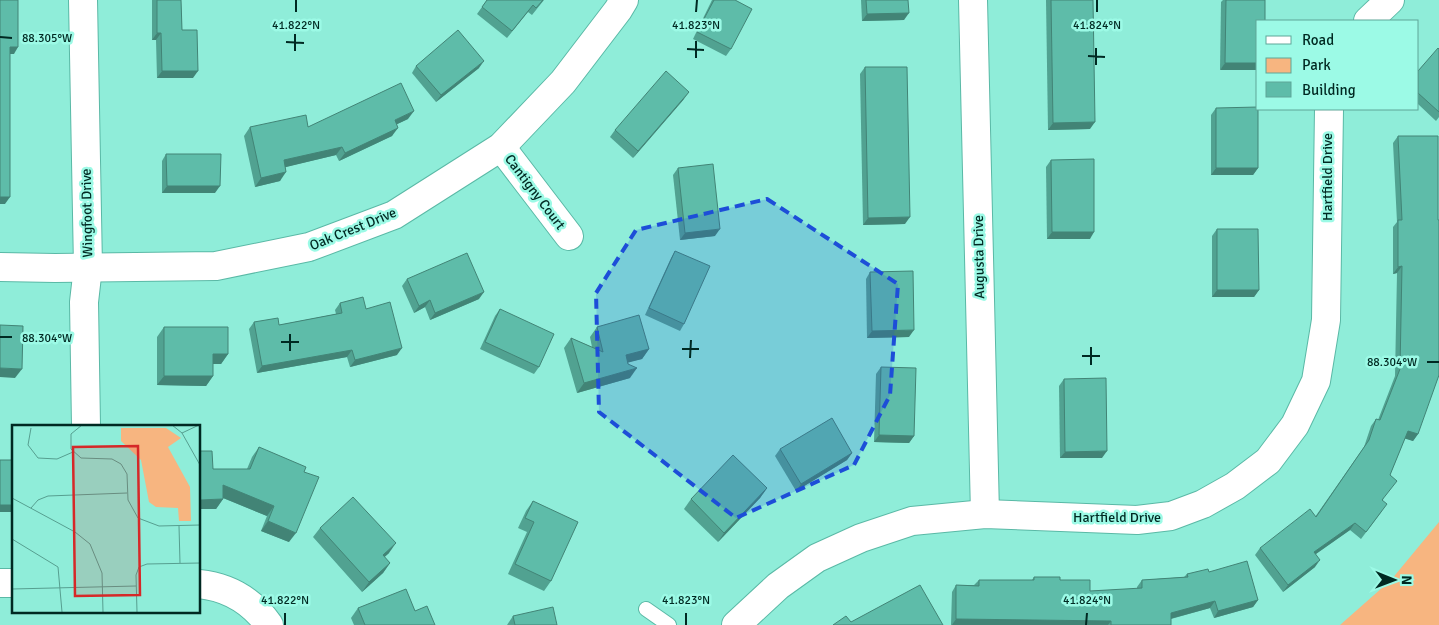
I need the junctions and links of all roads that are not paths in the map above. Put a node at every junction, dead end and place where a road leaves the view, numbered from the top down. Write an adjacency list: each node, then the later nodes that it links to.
1 (83, 0): 10 (street, Wingfoot Drive)
2 (624, 0): 7 (street, Oak Crest Drive)
3 (973, 0): 12 (street, Augusta Drive)
4 (1390, 0): 5 (street)
5 (1369, 20)
6 (1329, 110): 12 (street, Hartfield Drive)
7 (501, 147): 8 (street, Cantigny Court); 10 (street, Oak Crest Drive)
8 (569, 236)
9 (0, 267): 10 (street, Oak Crest Drive)
10 (88, 267): 11 (street, Wingfoot Drive)
11 (86, 425)
12 (985, 514): 17 (street, Hartfield Drive)
13 (200, 584): 15 (street)
14 (646, 609): 16 (lane)
15 (269, 625)
16 (669, 625)
17 (736, 625)

